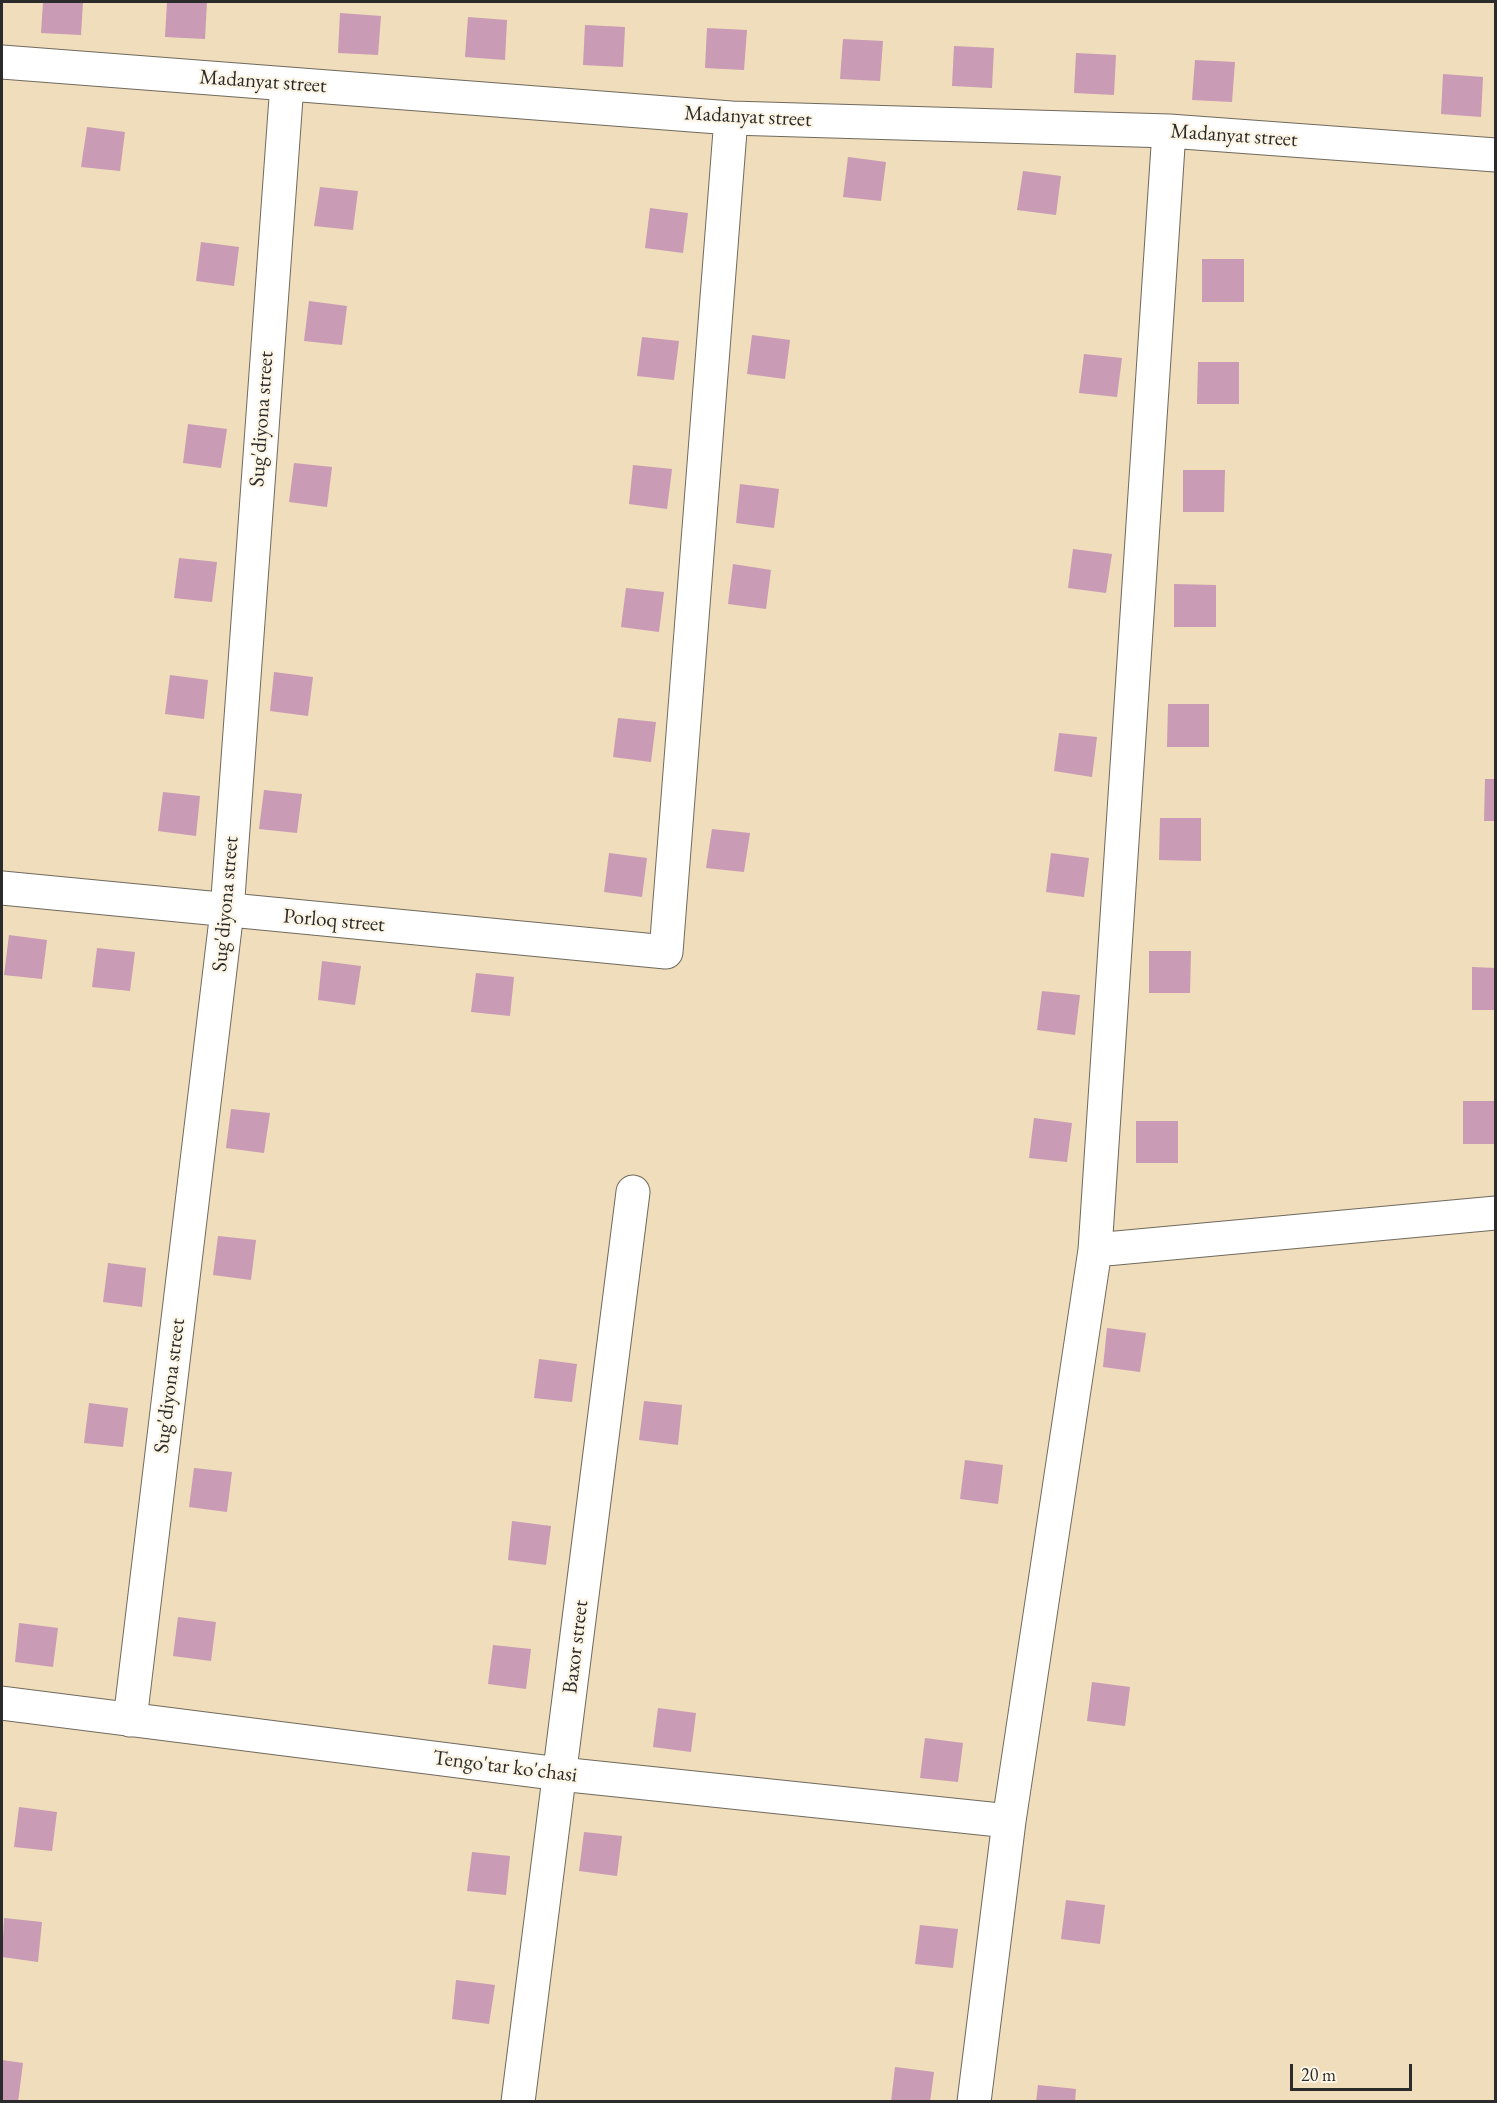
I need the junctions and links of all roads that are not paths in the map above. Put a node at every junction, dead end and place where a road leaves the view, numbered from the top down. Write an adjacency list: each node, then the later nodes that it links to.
1 (2, 62): 2 (street, Madanyat street)
2 (287, 84): 3 (street, Madanyat street); 7 (street, Sug'diyona street)
3 (731, 118): 4 (street, Madanyat street); 7 (street, Porloq street)
4 (1169, 131): 5 (street, Madanyat street); 10 (street)
5 (1496, 155)
6 (2, 888): 7 (street, Porloq street)
7 (227, 911): 12 (street, Sug'diyona street)
8 (633, 1192): 13 (street, Baxor street)
9 (1496, 1213): 10 (street)
10 (1095, 1250): 14 (street)
11 (2, 1710): 12 (street, Tengo'tar ko'chasi)
12 (130, 1720): 13 (street, Tengo'tar ko'chasi)
13 (560, 1774): 14 (street, Tengo'tar ko'chasi); 15 (street, Baxor street)
14 (1009, 1821): 16 (street)
15 (518, 2102)
16 (974, 2102)

